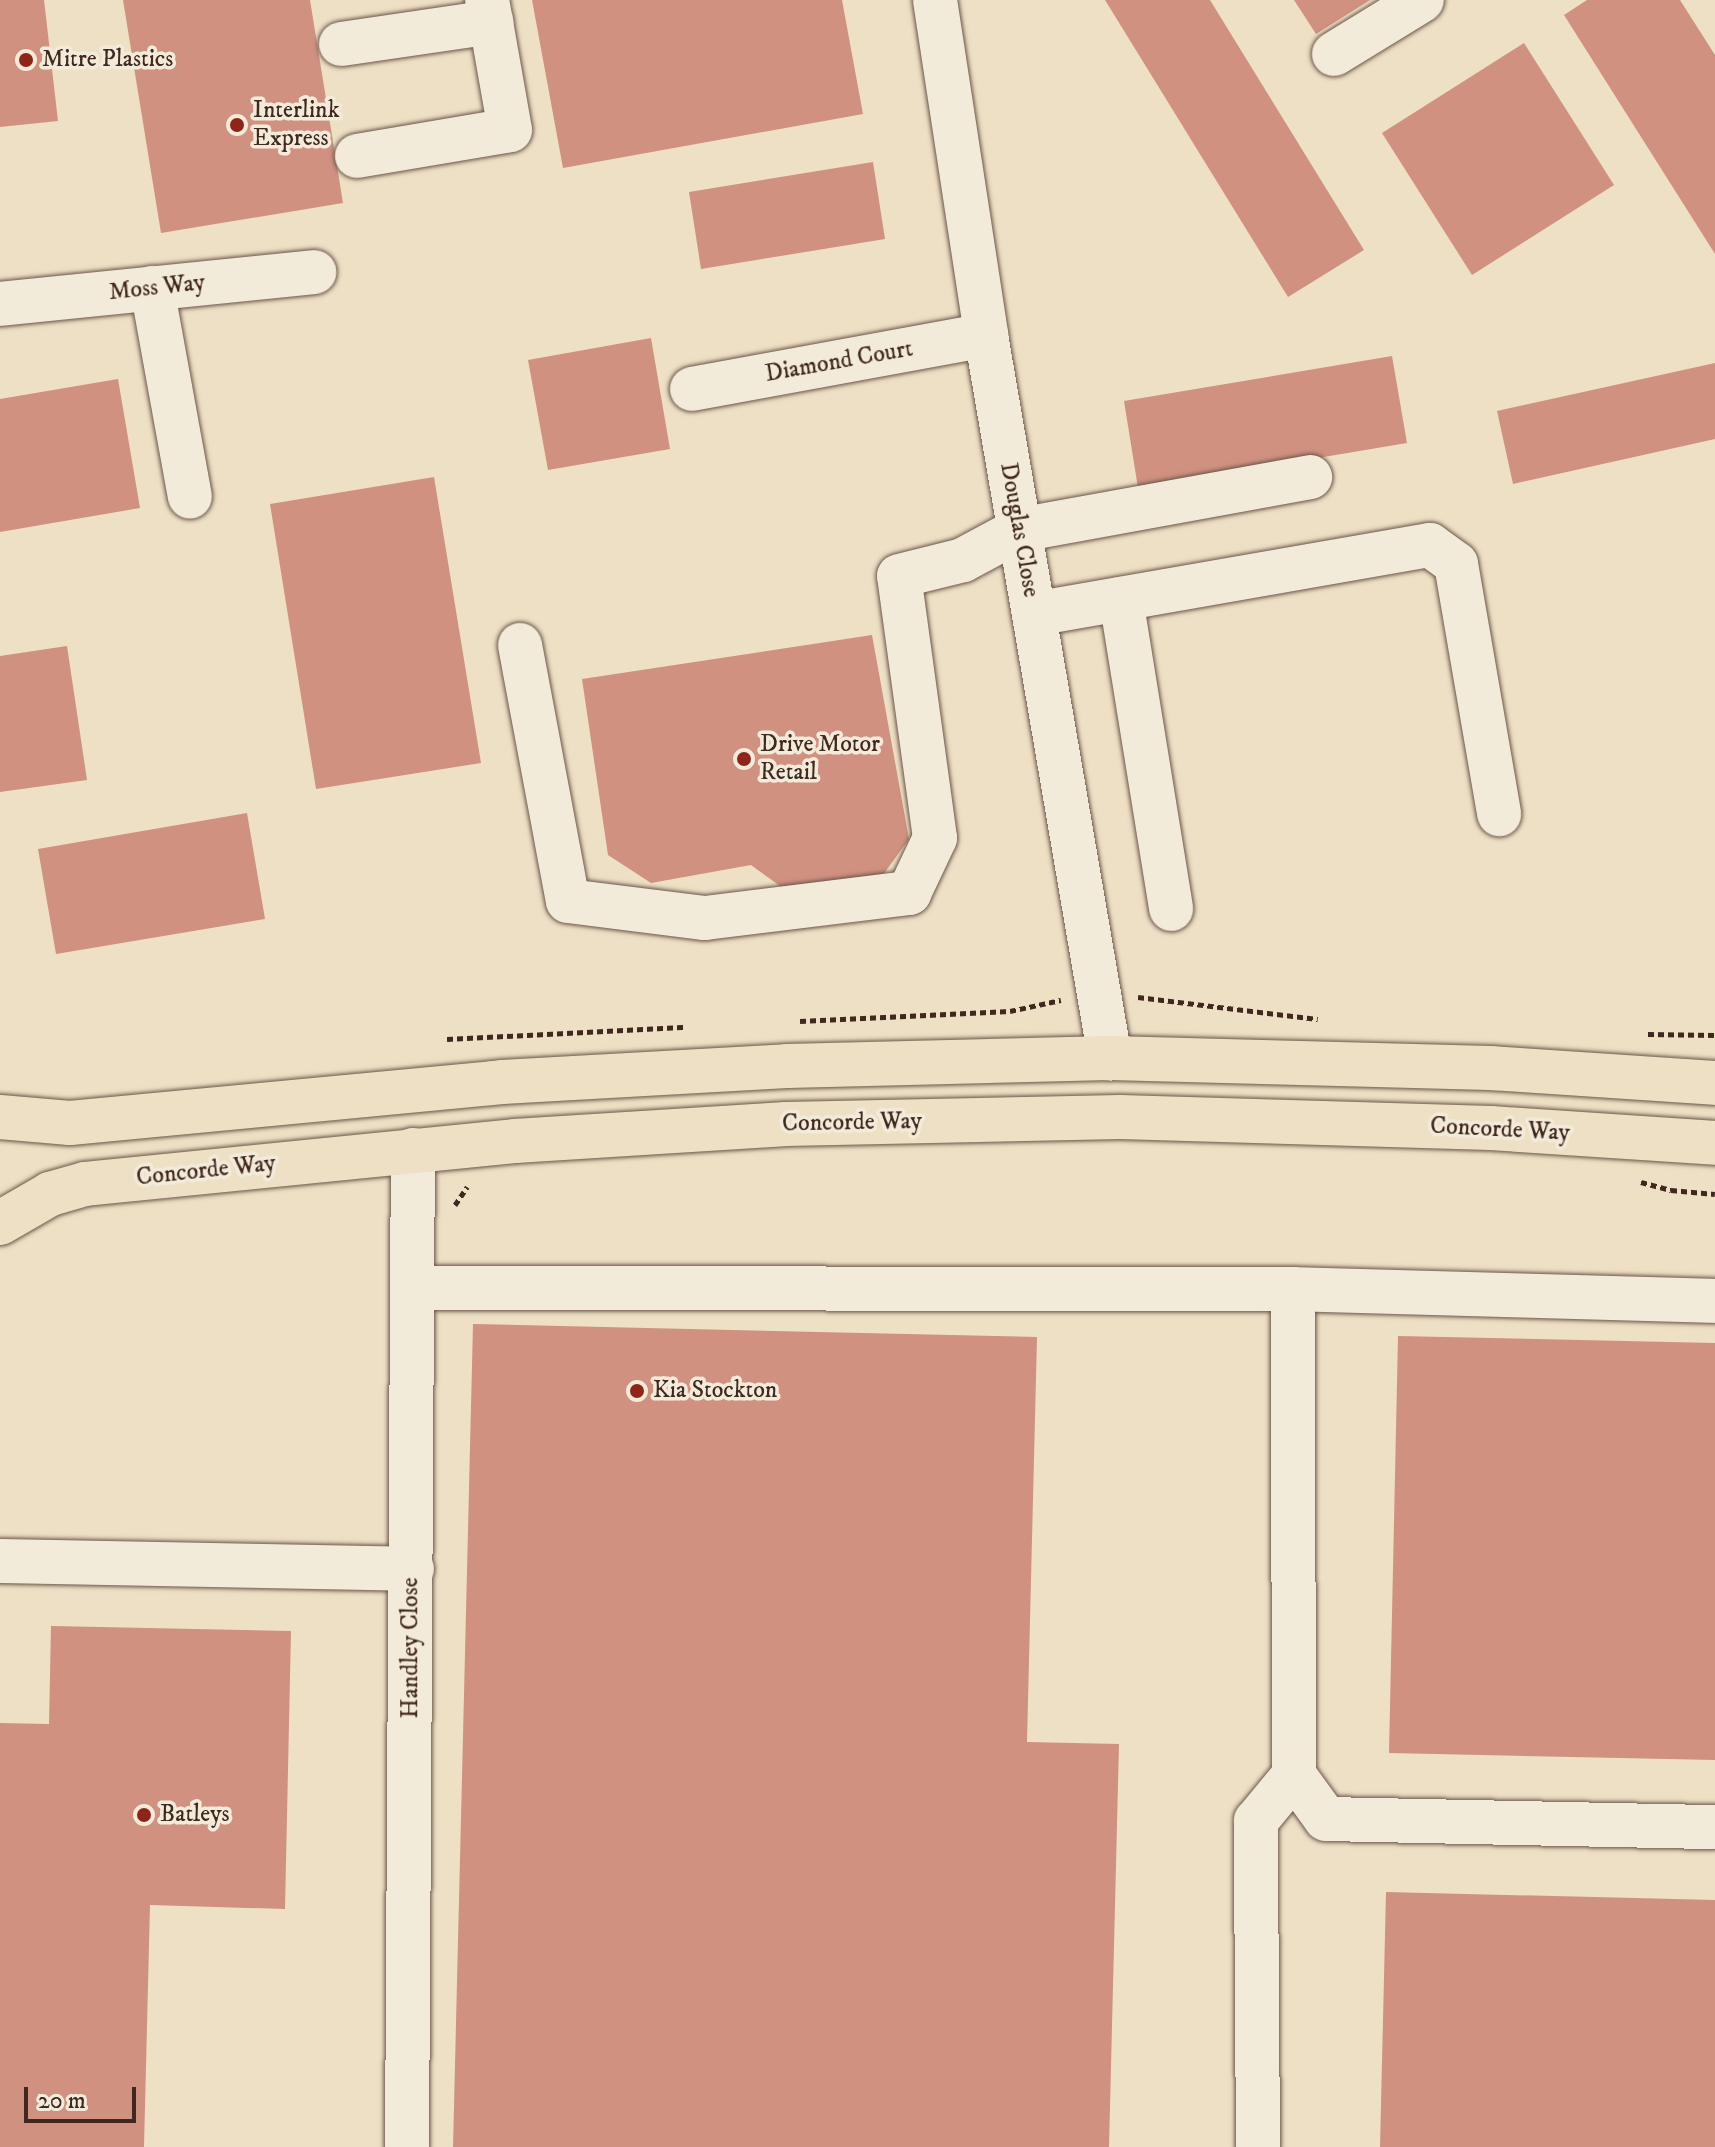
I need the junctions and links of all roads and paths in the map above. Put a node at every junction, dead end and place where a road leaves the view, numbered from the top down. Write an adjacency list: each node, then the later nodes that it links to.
1 (935, 0): 10 (street, Douglas Close)
2 (1422, 0): 5 (street)
3 (489, 11): 4 (street); 6 (street)
4 (341, 44)
5 (1334, 54)
6 (357, 156)
7 (314, 272): 8 (street, Moss Way)
8 (152, 288): 9 (street, Moss Way); 13 (street)
9 (0, 304)
10 (986, 335): 11 (street, Diamond Court); 14 (street, Douglas Close)
11 (692, 389)
12 (1310, 477): 14 (street)
13 (190, 497)
14 (1019, 530): 16 (street, Douglas Close); 17 (street)
15 (1121, 599): 16 (street); 18 (street); 19 (street)
16 (1034, 614): 20 (street, Douglas Close)
17 (520, 645)
18 (1499, 814)
19 (1171, 909)
20 (1110, 1058): 21 (main road); 22 (main road)
21 (1715, 1083)
22 (0, 1117)
23 (1715, 1143): 24 (main road, Concorde Way)
24 (413, 1150): 28 (main road, Concorde Way); 29 (street, Handley Close)
25 (1627, 1178): 27 (path)
26 (469, 1183): 29 (path)
27 (1715, 1194)
28 (0, 1223)
29 (415, 1225): 30 (street, Handley Close)
30 (414, 1288): 31 (street); 34 (street, Handley Close)
31 (1293, 1289): 32 (street); 35 (street)
32 (1715, 1301)
33 (0, 1561): 34 (street)
34 (412, 1569): 37 (street, Handley Close)
35 (1294, 1775): 36 (street); 38 (street)
36 (1715, 1827)
37 (407, 2147)
38 (1258, 2147)

